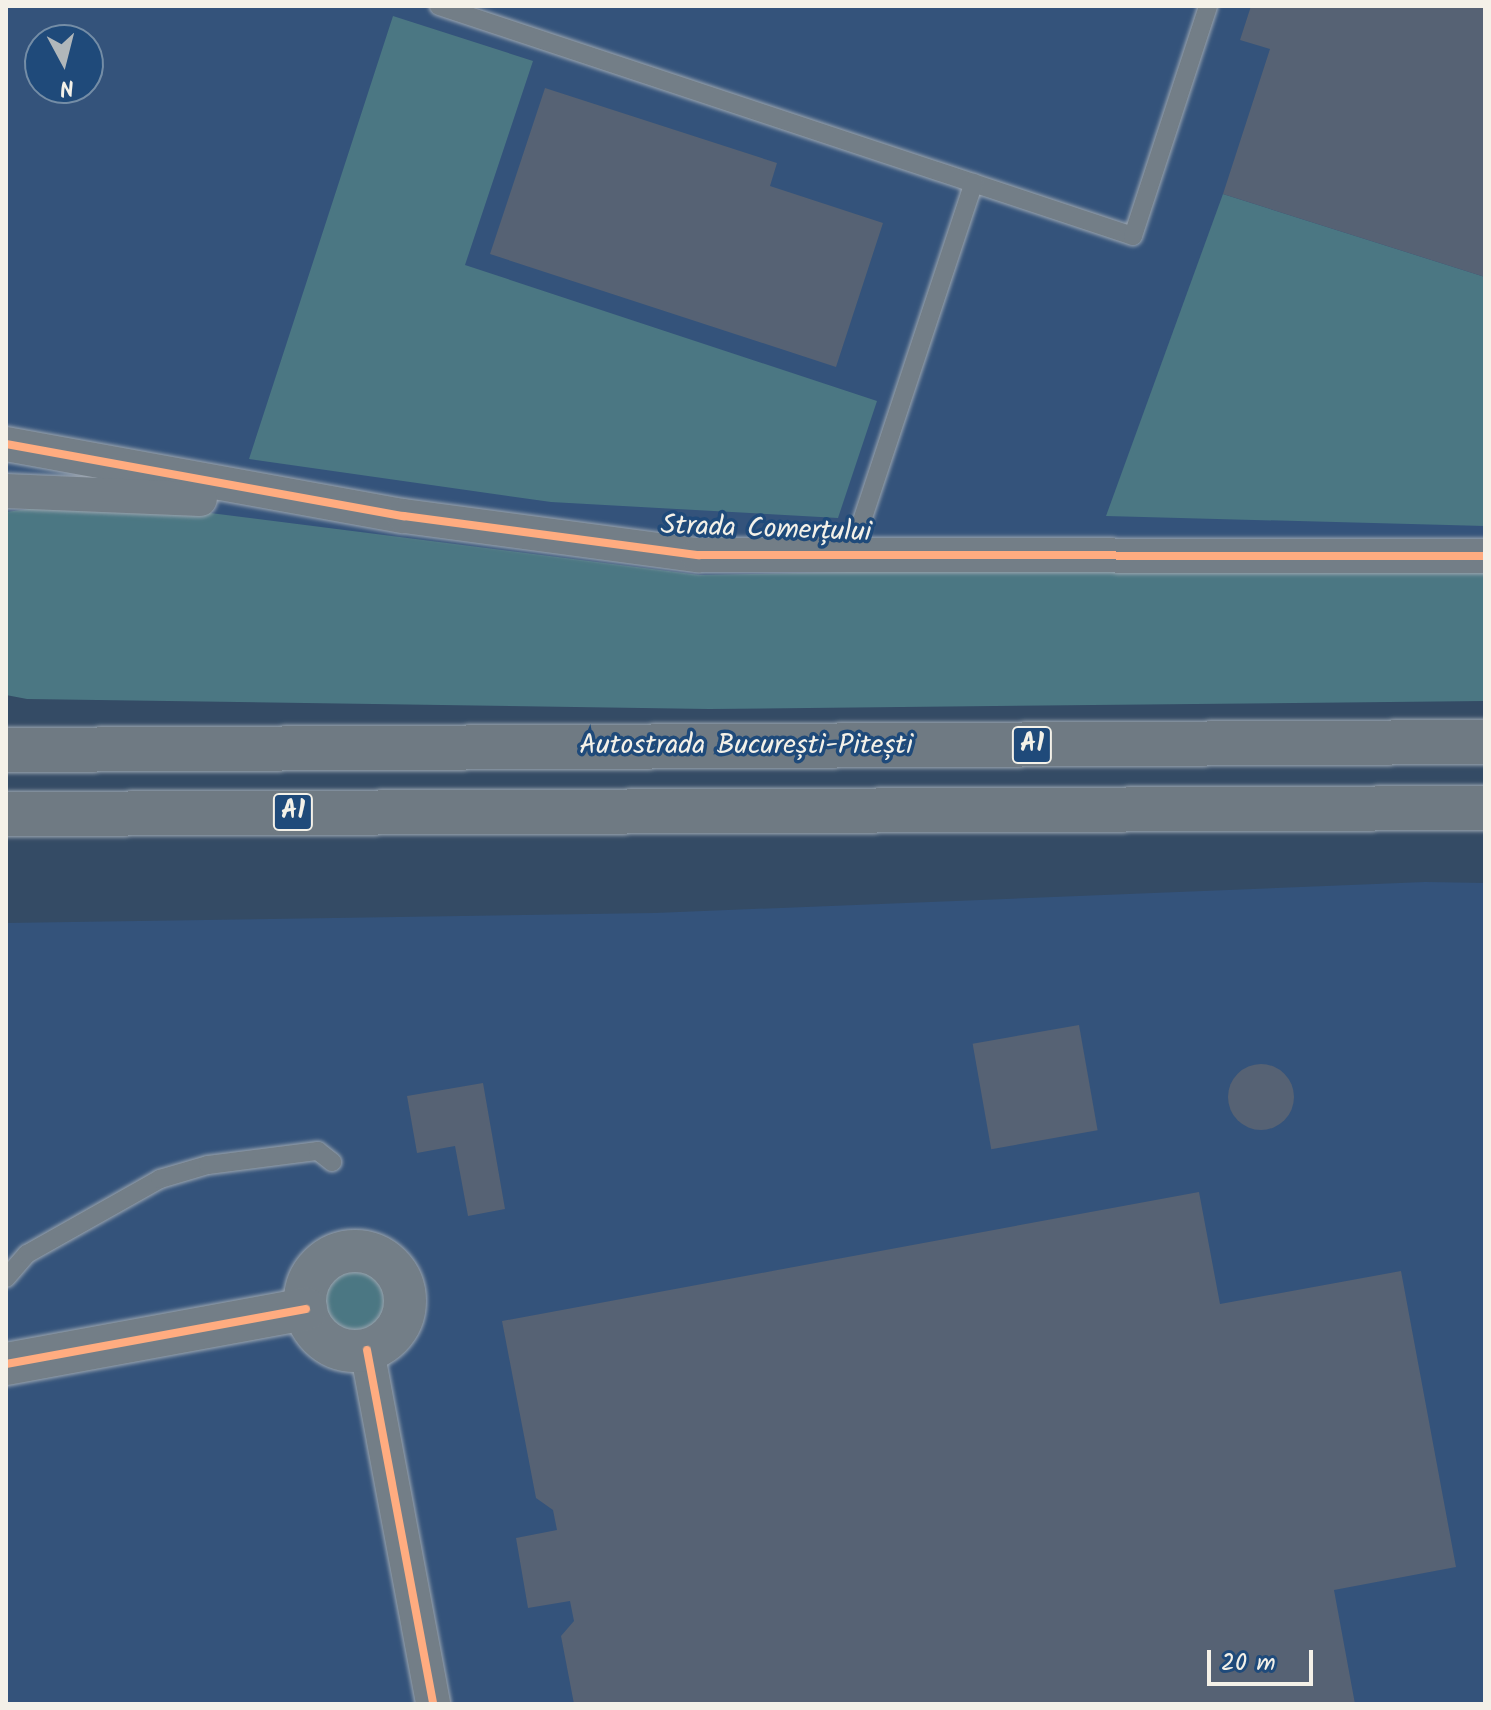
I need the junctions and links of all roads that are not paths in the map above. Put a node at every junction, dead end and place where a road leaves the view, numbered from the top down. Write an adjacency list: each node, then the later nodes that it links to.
1 (439, 6): 3 (lane)
2 (1208, 6): 3 (lane)
3 (974, 183): 8 (lane)
4 (6, 444): 6 (street, Strada Comerțului)
5 (6, 491): 6 (street)
6 (404, 516): 8 (street, Strada Comerțului)
7 (1485, 556): 8 (street, Strada Comerțului)
8 (850, 557)
9 (6, 720): 11 (highway)
10 (1485, 742): 11 (highway, Autostrada București-Pitești / A1)
11 (579, 747): 12 (highway, Autostrada București-Pitești / A1)
12 (6, 750)
13 (1485, 808): 14 (highway, A1)
14 (580, 811): 15 (highway, A1); 16 (highway)
15 (6, 814)
16 (6, 842)
17 (332, 1162): 18 (lane)
18 (6, 1278)
19 (306, 1309): 20 (street); 20 (street); 21 (street)
20 (367, 1350): 22 (street)
21 (6, 1364)
22 (433, 1704)

